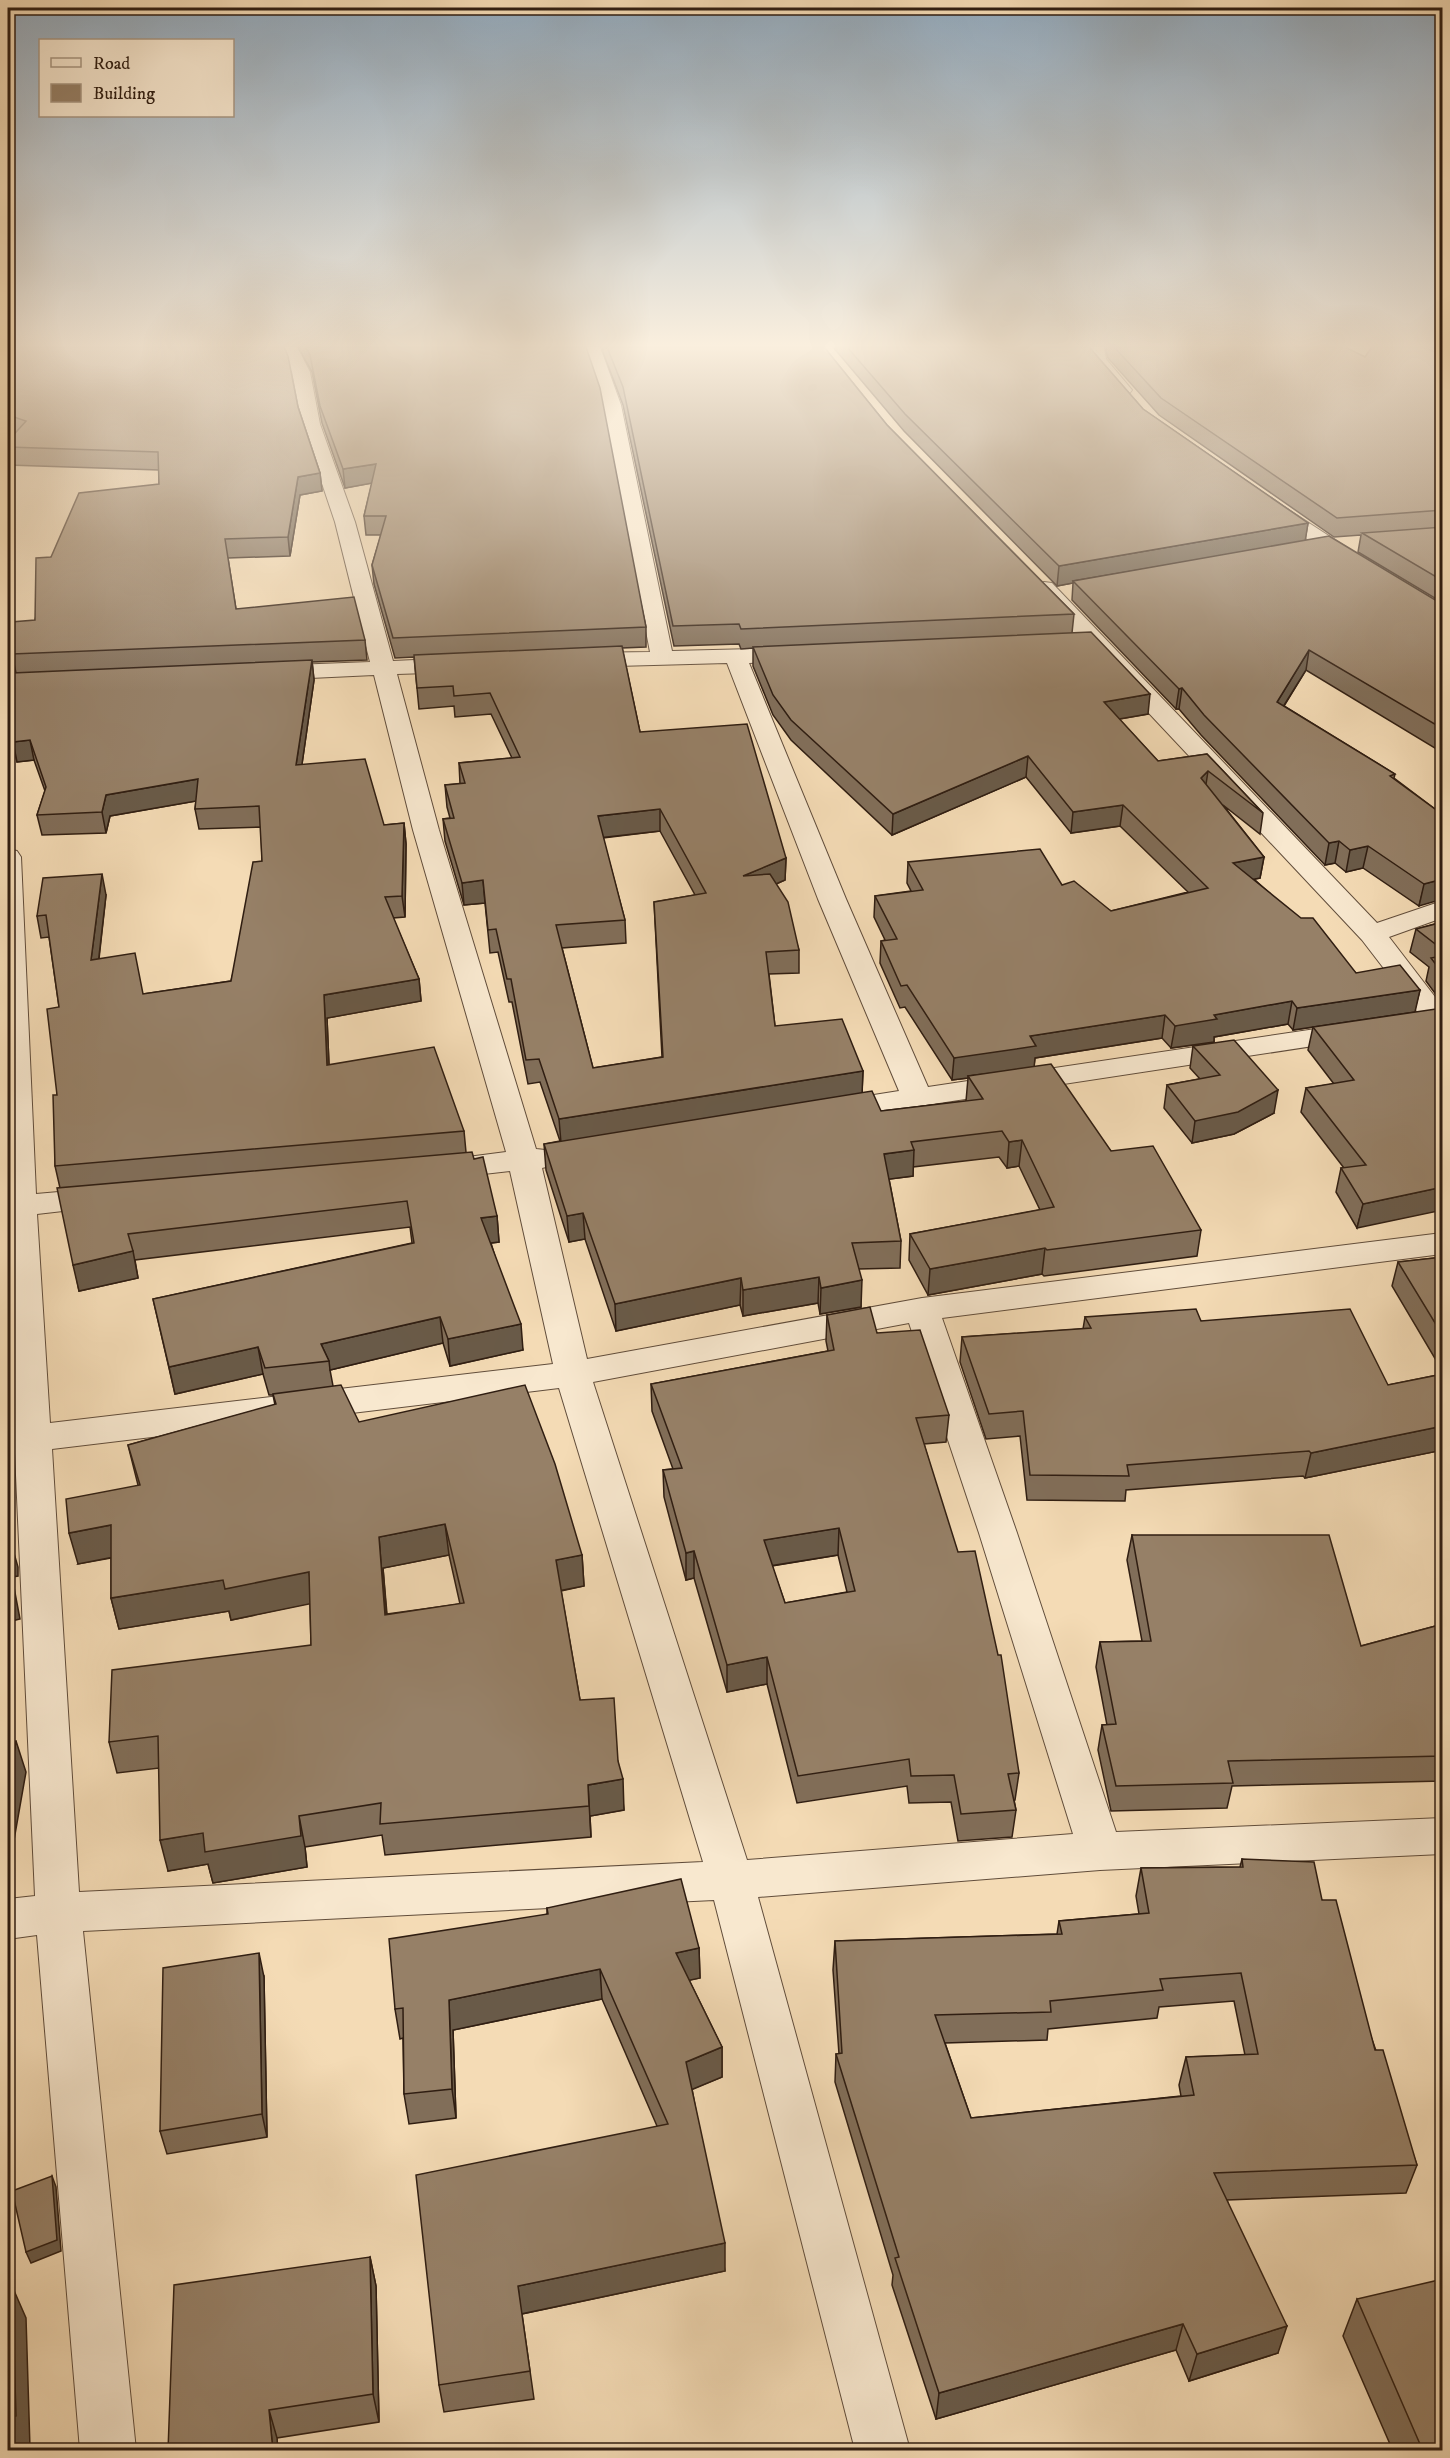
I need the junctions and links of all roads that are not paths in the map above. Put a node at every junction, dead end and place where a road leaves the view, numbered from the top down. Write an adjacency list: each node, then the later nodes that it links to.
1 (324, 462): 18 (street)
2 (623, 462): 14 (street)
3 (1257, 497): 5 (street)
4 (1363, 544): 5 (street)
5 (1329, 546): 6 (street); 8 (street)
6 (1306, 550)
7 (1026, 570): 10 (street)
8 (1369, 570)
9 (1074, 591): 10 (street)
10 (1051, 595): 11 (street)
11 (1093, 642): 12 (street); 24 (street)
12 (1070, 644)
13 (819, 654): 15 (street)
14 (662, 656): 15 (street); 16 (street)
15 (736, 658): 26 (street)
16 (558, 661)
17 (477, 664): 18 (street)
18 (384, 668): 19 (street); 29 (street)
19 (243, 674)
20 (78, 681): 21 (street)
21 (8, 684)
22 (8, 869): 32 (street)
23 (1443, 909): 24 (street)
24 (1372, 934): 25 (street)
25 (1440, 1023): 26 (street)
26 (917, 1096): 27 (street)
27 (802, 1116)
28 (570, 1154): 29 (street)
29 (524, 1161): 30 (street); 35 (street)
30 (406, 1172)
31 (137, 1195): 32 (street)
32 (14, 1206): 36 (street)
33 (1443, 1243): 34 (street)
34 (922, 1309): 35 (street); 38 (street)
35 (573, 1374): 36 (street); 39 (street)
36 (20, 1440): 40 (street)
37 (1443, 1836): 38 (street)
38 (1100, 1851): 39 (street)
39 (731, 1880): 40 (street); 43 (street)
40 (58, 1913): 41 (street); 42 (street)
41 (8, 1919)
42 (108, 2451)
43 (884, 2451)

